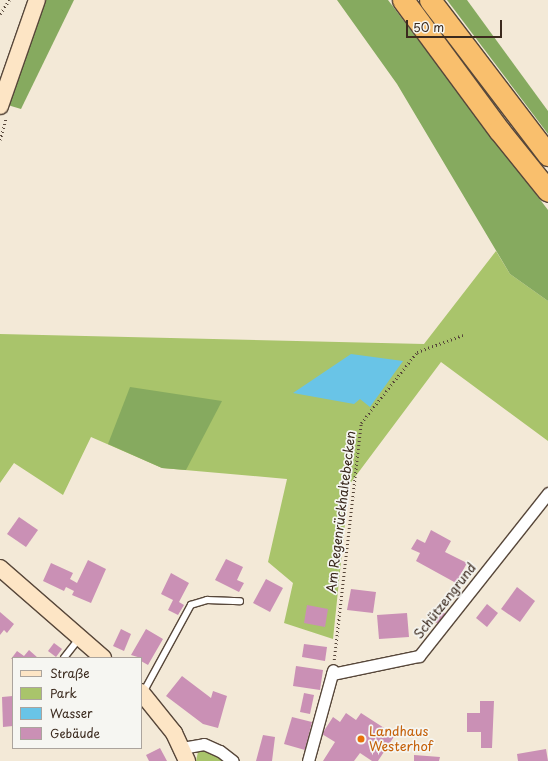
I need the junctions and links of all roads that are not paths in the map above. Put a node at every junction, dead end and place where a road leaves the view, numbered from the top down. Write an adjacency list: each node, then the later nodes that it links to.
1 (37, 0): 4 (main road)
2 (403, 0): 6 (highway)
3 (430, 0): 5 (highway)
4 (0, 106)
5 (548, 155)
6 (548, 191)
7 (548, 493): 16 (street, Schützengrund)
8 (0, 568): 10 (main road)
9 (240, 601): 13 (lane)
10 (80, 639): 11 (lane); 12 (main road)
11 (65, 657)
12 (102, 657)
13 (142, 693): 14 (main road)
14 (184, 754): 15 (street)
15 (233, 761)
16 (308, 761)

